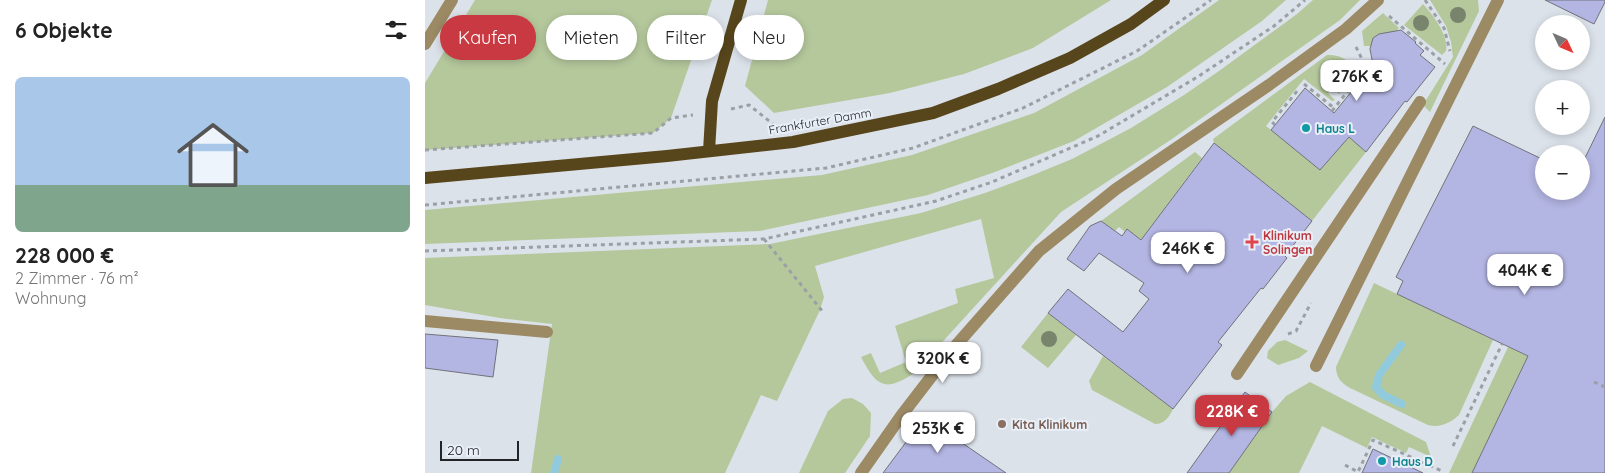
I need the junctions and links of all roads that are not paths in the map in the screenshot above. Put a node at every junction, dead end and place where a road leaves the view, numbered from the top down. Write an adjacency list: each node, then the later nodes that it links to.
1 (452, 0): 6 (street)
2 (741, 0): 8 (main road)
3 (1164, 0): 8 (main road, Frankfurter Damm)
4 (1378, 0): 14 (street)
5 (1495, 3): 12 (street)
6 (425, 44)
7 (1420, 102): 13 (street)
8 (709, 151): 9 (main road, Frankfurter Damm)
9 (425, 178)
10 (425, 321): 11 (street)
11 (547, 332)
12 (1316, 366)
13 (1237, 374)
14 (861, 473)

